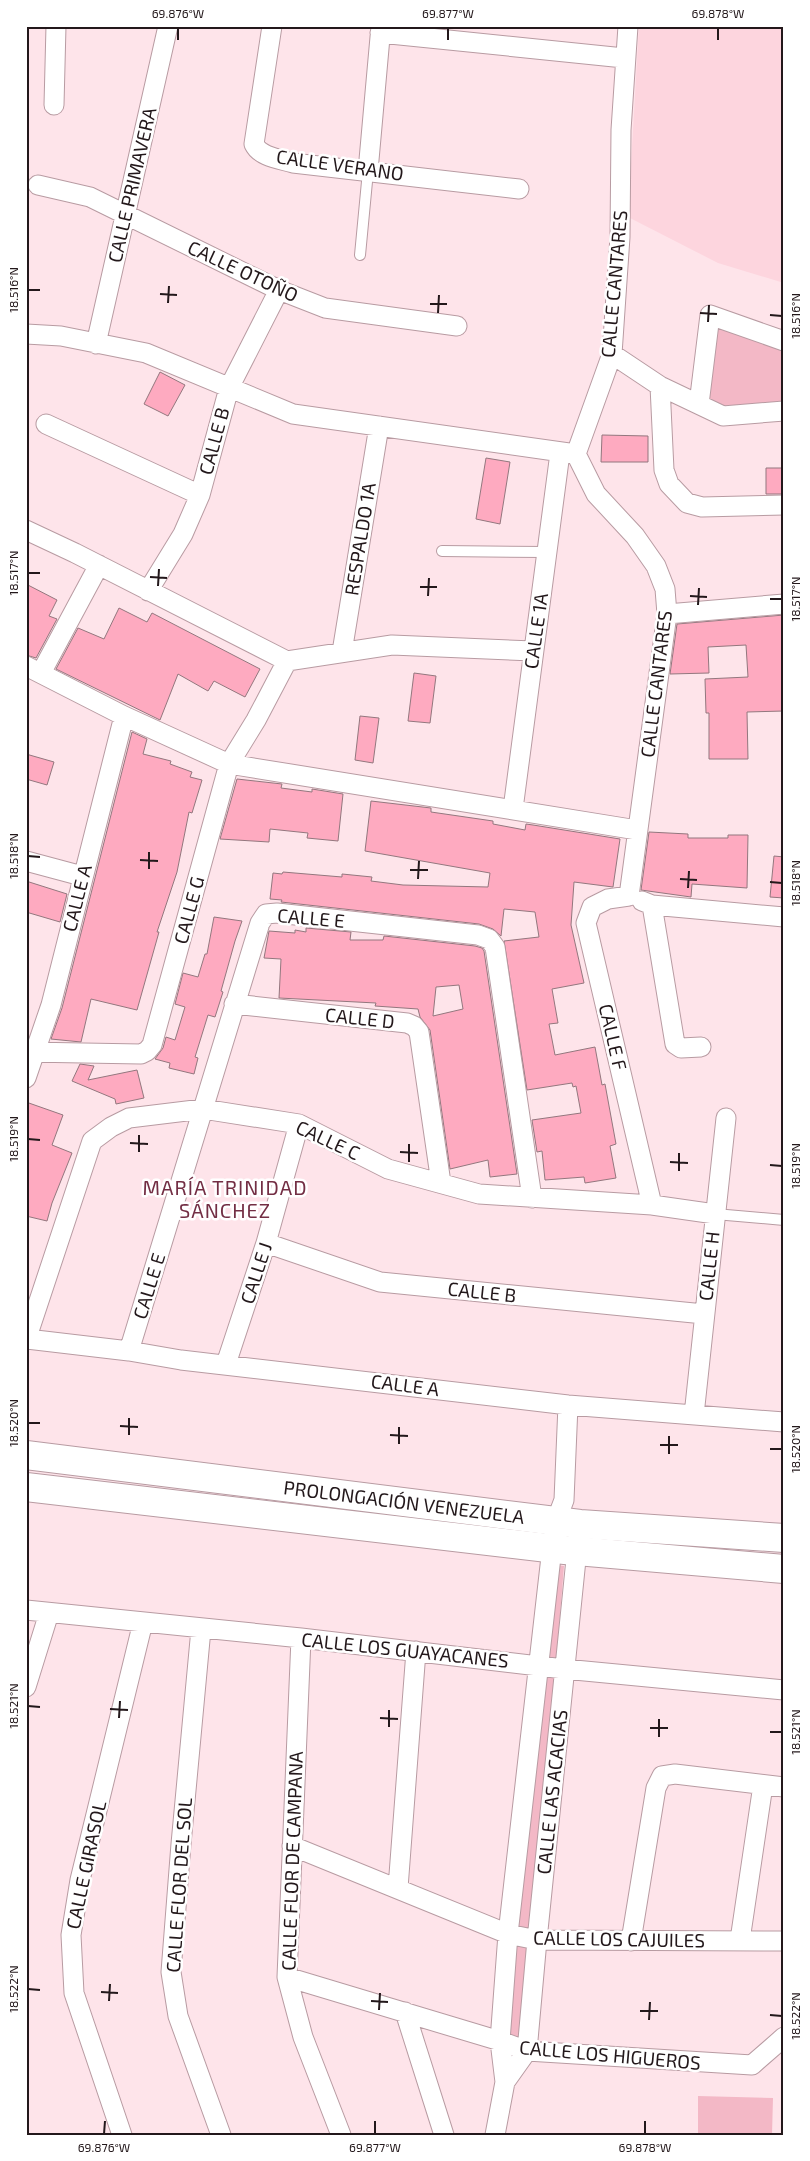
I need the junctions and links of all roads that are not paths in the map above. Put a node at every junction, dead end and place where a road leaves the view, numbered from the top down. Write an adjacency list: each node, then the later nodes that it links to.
1 (56, 26): 7 (street)
2 (168, 26): 11 (street, CALLE PRIMAVERA)
3 (272, 26): 8 (street, CALLE VERANO)
4 (628, 26): 6 (street, CALLE CANTARES)
5 (380, 30): 6 (street); 8 (street)
6 (624, 58): 18 (street, CALLE CANTARES)
7 (54, 105)
8 (368, 171): 10 (street, CALLE VERANO); 12 (lane)
9 (38, 185): 11 (street, CALLE OTOÑO)
10 (519, 189)
11 (125, 214): 13 (street, CALLE OTOÑO); 17 (street, CALLE PRIMAVERA)
12 (360, 255)
13 (278, 290): 14 (street, CALLE OTOÑO); 20 (street, CALLE B)
14 (457, 326)
15 (26, 334): 17 (street)
16 (784, 341): 21 (street)
17 (96, 344): 20 (street)
18 (612, 354): 19 (street); 25 (street, CALLE CANTARES)
19 (660, 386): 21 (street); 27 (street)
20 (229, 388): 24 (street); 26 (street, CALLE B)
21 (699, 404): 22 (street)
22 (784, 411)
23 (46, 424): 26 (street)
24 (379, 426): 25 (street); 36 (street, RESPALDO 1A)
25 (568, 454): 30 (street, CALLE 1A); 34 (street, CALLE CANTARES)
26 (200, 495): 32 (street, CALLE B)
27 (784, 506)
28 (26, 530): 31 (street)
29 (442, 551): 30 (lane)
30 (547, 552): 35 (street, CALLE 1A)
31 (99, 565): 32 (street); 38 (street)
32 (148, 591): 37 (street)
33 (784, 604): 34 (street)
34 (667, 614): 42 (street, CALLE CANTARES)
35 (534, 651): 36 (street); 41 (street, CALLE 1A)
36 (342, 652): 37 (street)
37 (288, 661): 40 (street, CALLE G)
38 (34, 669): 39 (street)
39 (124, 716): 40 (street); 44 (street, CALLE A)
40 (229, 764): 41 (street); 50 (street, CALLE G)
41 (512, 809): 42 (street)
42 (637, 830): 45 (street, CALLE CANTARES)
43 (26, 861): 44 (street)
44 (82, 876): 50 (street, CALLE A)
45 (629, 896): 46 (street); 57 (street, CALLE F)
46 (652, 905): 47 (street); 49 (street)
47 (784, 918)
48 (234, 1004): 52 (street, CALLE E); 55 (street, CALLE D); 56 (street, CALLE E)
49 (701, 1047)
50 (31, 1052): 51 (street, CALLE A)
51 (26, 1078)
52 (203, 1109): 54 (street, CALLE C); 62 (street, CALLE C); 63 (street, CALLE E)
53 (726, 1118): 58 (street, CALLE H)
54 (299, 1124): 55 (street, CALLE C); 60 (street, CALLE J)
55 (441, 1183): 56 (street, CALLE C)
56 (532, 1198): 57 (street, CALLE C)
57 (652, 1206): 58 (street, CALLE C)
58 (715, 1214): 59 (lane); 61 (street, CALLE H)
59 (784, 1220)
60 (266, 1243): 61 (street, CALLE B); 64 (street, CALLE J)
61 (704, 1314): 66 (street, CALLE H)
62 (26, 1340): 63 (street, CALLE A)
63 (129, 1351): 64 (street, CALLE A)
64 (226, 1364): 65 (street, CALLE A)
65 (568, 1405): 66 (street, CALLE A); 70 (street, CALLE LAS ACACIAS)
66 (694, 1415): 67 (street, CALLE A)
67 (784, 1422)
68 (26, 1455): 70 (street, PROLONGACIÓN VENEZUELA)
69 (26, 1486): 72 (street, PROLONGACIÓN VENEZUELA)
70 (567, 1515): 71 (street, PROLONGACIÓN VENEZUELA); 72 (street, CALLE LAS ACACIAS); 72 (street, CALLE LAS ACACIAS)
71 (784, 1538)
72 (565, 1550): 73 (street, PROLONGACIÓN VENEZUELA); 80 (street, CALLE LAS ACACIAS); 81 (street, CALLE LAS ACACIAS)
73 (784, 1569)
74 (26, 1610): 75 (street, CALLE LOS GUAYACANES)
75 (49, 1613): 76 (street, CALLE LOS GUAYACANES); 82 (street)
76 (143, 1622): 77 (street, CALLE LOS GUAYACANES); 99 (street, CALLE GIRASOL)
77 (202, 1629): 78 (street, CALLE LOS GUAYACANES); 100 (street, CALLE FLOR DEL SOL)
78 (301, 1638): 79 (street, CALLE LOS GUAYACANES); 86 (street, CALLE FLOR DE CAMPANA)
79 (416, 1651): 80 (street, CALLE LOS GUAYACANES); 87 (street)
80 (539, 1665): 81 (street, CALLE LOS GUAYACANES); 88 (street, CALLE LAS ACACIAS)
81 (564, 1669): 83 (street, CALLE LOS GUAYACANES); 89 (street, CALLE LAS ACACIAS)
82 (26, 1687)
83 (784, 1690)
84 (763, 1785): 85 (street); 90 (street); 91 (street)
85 (784, 1787)
86 (292, 1846): 87 (street, CALLE LOS CAJUILES); 93 (street, CALLE FLOR DE CAMPANA)
87 (398, 1888): 88 (street, CALLE LOS CAJUILES)
88 (508, 1934): 89 (street, CALLE LOS CAJUILES); 96 (street, CALLE LAS ACACIAS)
89 (537, 1940): 90 (street, CALLE LOS CAJUILES); 97 (street, CALLE LAS ACACIAS)
90 (631, 1940): 91 (street, CALLE LOS CAJUILES)
91 (740, 1940): 92 (street, CALLE LOS CAJUILES)
92 (784, 1941)
93 (287, 1977): 94 (street, CALLE LOS HIGUEROS); 101 (street, CALLE FLOR DE CAMPANA)
94 (405, 2012): 96 (street, CALLE LOS HIGUEROS); 102 (street)
95 (784, 2037): 97 (street, CALLE LOS HIGUEROS)
96 (500, 2041): 97 (street, CALLE LOS HIGUEROS); 98 (street, CALLE LAS ACACIAS)
97 (527, 2051): 98 (street, CALLE LAS ACACIAS)
98 (505, 2082): 103 (street, CALLE LAS ACACIAS)
99 (122, 2135)
100 (221, 2135)
101 (341, 2135)
102 (444, 2135)
103 (494, 2135)

